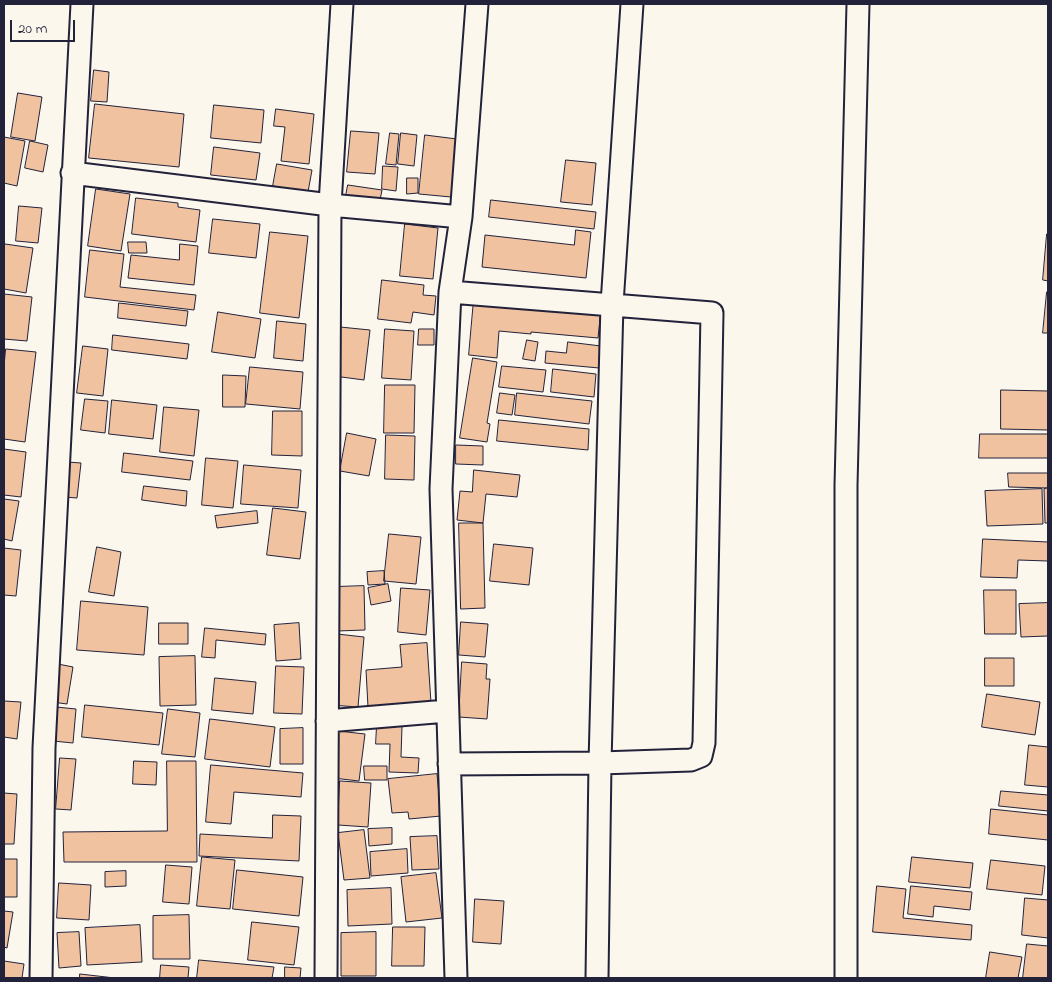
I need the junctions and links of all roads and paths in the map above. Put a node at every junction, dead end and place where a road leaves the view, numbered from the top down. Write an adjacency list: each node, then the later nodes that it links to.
1 (82, 4): 6 (street)
2 (342, 4): 7 (street)
3 (477, 4): 8 (street)
4 (632, 4): 10 (street)
5 (858, 4): 19 (street)
6 (72, 173): 7 (street); 15 (street)
7 (330, 205): 8 (street); 12 (street)
8 (461, 216): 9 (street)
9 (450, 292): 10 (street); 11 (street)
10 (612, 304): 13 (street); 13 (street)
11 (447, 711): 12 (street); 14 (street)
12 (327, 721): 16 (street)
13 (600, 763): 14 (street); 18 (street)
14 (449, 764): 17 (street)
15 (41, 978)
16 (326, 978)
17 (456, 978)
18 (597, 978)
19 (846, 978)

